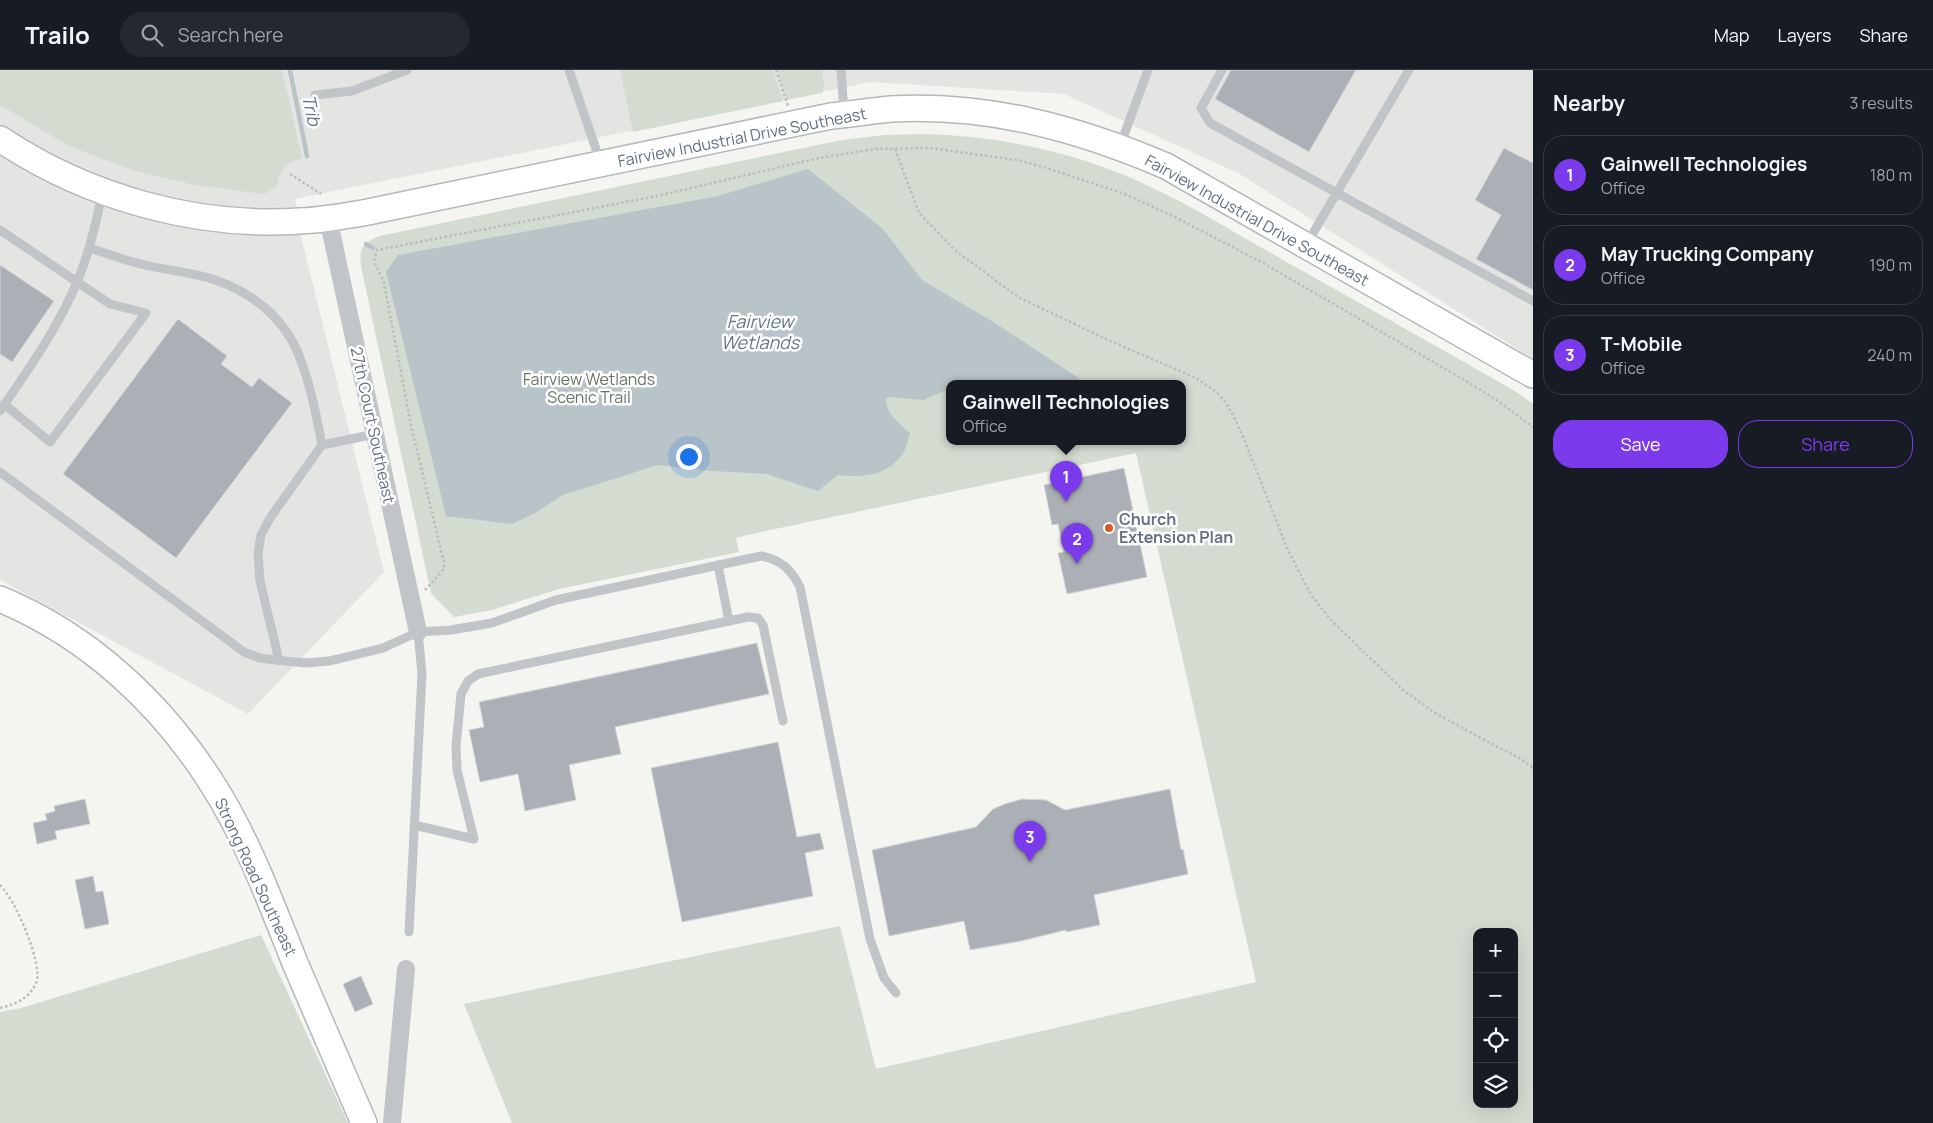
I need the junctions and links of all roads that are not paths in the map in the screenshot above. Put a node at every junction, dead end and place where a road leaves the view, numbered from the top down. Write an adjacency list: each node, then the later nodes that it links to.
1 (407, 70): 7 (lane)
2 (569, 70): 11 (lane)
3 (841, 70): 8 (lane)
4 (1148, 70): 10 (lane)
5 (1222, 70): 13 (lane)
6 (1409, 70): 13 (lane)
7 (315, 95)
8 (844, 115): 10 (main road, Fairview Industrial Drive Southeast); 11 (main road, Fairview Industrial Drive Southeast)
9 (0, 139): 12 (main road, Fairview Industrial Drive Southeast)
10 (1120, 147): 16 (main road, Fairview Industrial Drive Southeast)
11 (601, 164): 14 (main road, Fairview Industrial Drive Southeast)
12 (103, 191): 14 (main road, Fairview Industrial Drive Southeast); 17 (lane)
13 (1336, 193): 16 (lane); 19 (lane)
14 (328, 218): 22 (street, 27th Court Southeast)
15 (0, 230): 18 (lane)
16 (1306, 245): 20 (main road, Fairview Industrial Drive Southeast)
17 (90, 248): 18 (lane); 23 (lane)
18 (77, 282): 21 (lane); 21 (lane)
19 (1533, 302)
20 (1533, 375)
21 (2, 407)
22 (375, 434): 23 (lane); 28 (street, 27th Court Southeast)
23 (322, 445): 29 (lane)
24 (0, 472): 29 (lane)
25 (718, 566): 27 (lane); 28 (lane); 34 (lane)
26 (0, 599): 35 (main road, Strong Road Southeast)
27 (730, 621): 30 (lane); 31 (lane)
28 (418, 632): 29 (lane); 31 (lane)
29 (279, 660)
30 (783, 721)
31 (414, 825): 32 (lane)
32 (409, 932)
33 (406, 970): 36 (street)
34 (896, 993)
35 (364, 1123)
36 (392, 1123)

